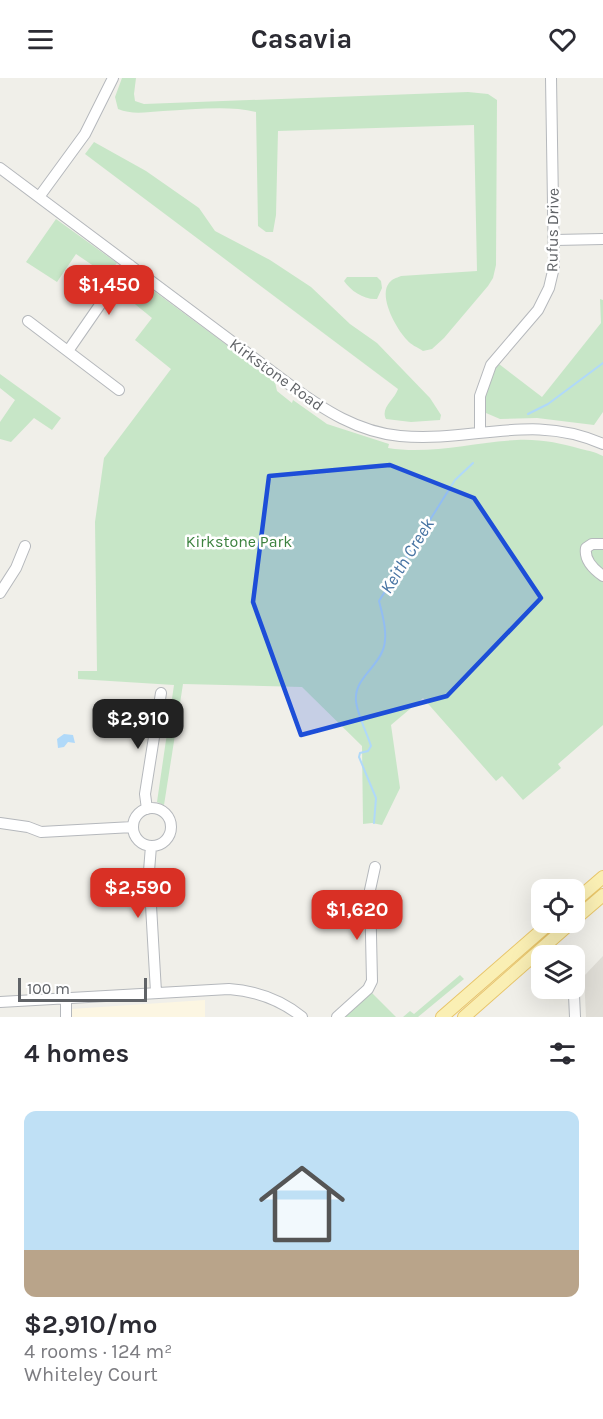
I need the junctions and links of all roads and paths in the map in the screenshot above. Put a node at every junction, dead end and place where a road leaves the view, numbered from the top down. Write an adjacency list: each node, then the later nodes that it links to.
1 (112, 78): 4 (street)
2 (551, 78): 6 (street, Rufus Drive)
3 (0, 168): 4 (street, Kirkstone Road)
4 (39, 197): 7 (street, Kirkstone Road)
5 (603, 238): 6 (street)
6 (555, 240): 11 (street, Rufus Drive)
7 (130, 265): 9 (street); 11 (street, Kirkstone Road)
8 (28, 321): 9 (street)
9 (68, 351): 10 (street)
10 (119, 390)
11 (480, 432): 12 (street, Kirkstone Road)
12 (603, 444)
13 (603, 544): 15 (street)
14 (25, 546): 16 (street)
15 (603, 576)
16 (0, 593)
17 (160, 693): 18 (street)
18 (147, 809): 20 (street); 21 (street)
19 (0, 823): 20 (street)
20 (133, 827): 21 (street)
21 (151, 846): 33 (street)
22 (375, 867): 39 (street)
23 (603, 877): 24 (main road)
24 (585, 893)
25 (603, 895): 26 (main road)
26 (585, 911)
27 (539, 933): 29 (main road)
28 (561, 933): 30 (main road)
29 (528, 943): 31 (street); 40 (main road)
30 (550, 945)
31 (531, 946)
32 (531, 962): 41 (main road)
33 (156, 992): 34 (street); 38 (street)
34 (66, 998): 36 (street); 37 (street)
35 (574, 999): 42 (street)
36 (0, 1002)
37 (66, 1017)
38 (302, 1017)
39 (337, 1017)
40 (442, 1017)
41 (464, 1017)
42 (575, 1017)

